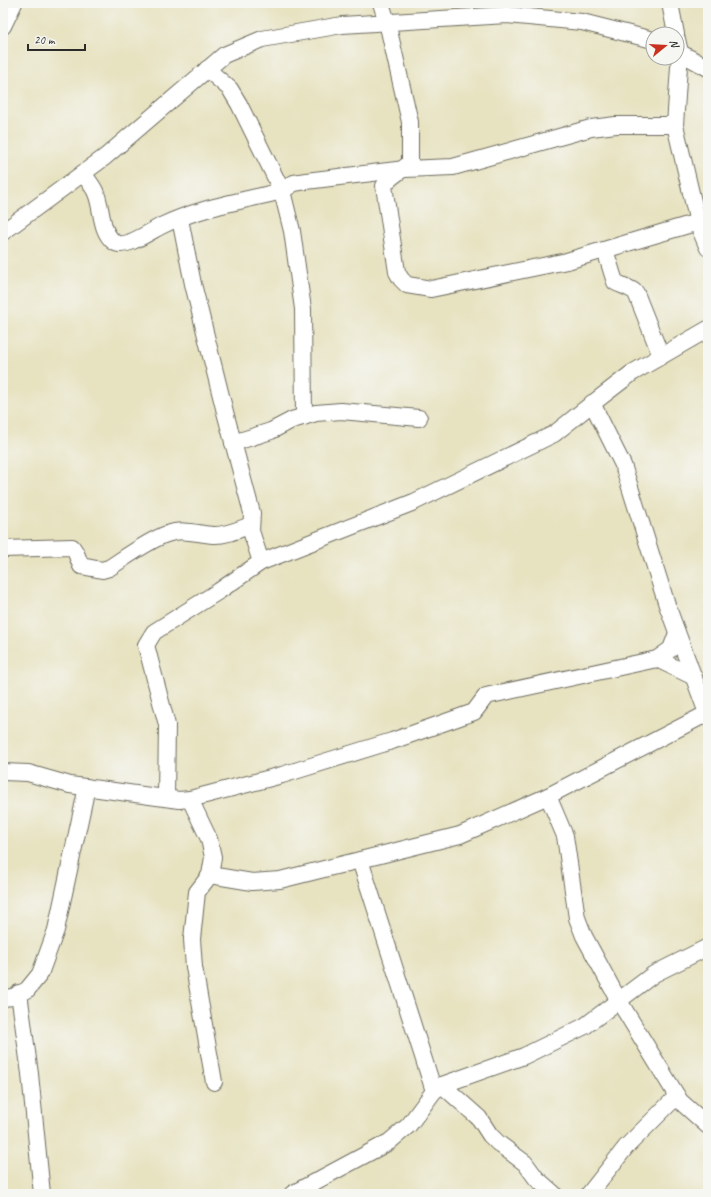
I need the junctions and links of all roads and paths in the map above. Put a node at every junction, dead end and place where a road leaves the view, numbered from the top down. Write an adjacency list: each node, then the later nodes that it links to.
1 (14, 3): 6 (street)
2 (381, 3): 5 (street)
3 (670, 3): 7 (street)
4 (507, 9): 5 (street); 8 (street)
5 (387, 22): 12 (street); 14 (street)
6 (3, 26)
7 (674, 26)
8 (645, 38)
9 (685, 52): 11 (street)
10 (677, 66): 13 (street)
11 (708, 68)
12 (208, 69): 15 (street); 16 (street)
13 (675, 125): 14 (street); 18 (street)
14 (404, 169): 16 (street); 21 (street)
15 (83, 173): 17 (street); 19 (street)
16 (282, 191): 17 (street); 25 (street)
17 (180, 219): 27 (street)
18 (698, 222): 20 (street); 21 (street)
19 (3, 232)
20 (708, 248)
21 (605, 250): 23 (street)
22 (708, 330): 23 (street)
23 (661, 356): 24 (street)
24 (592, 403): 30 (street); 31 (street)
25 (304, 417): 26 (street); 27 (street)
26 (419, 418)
27 (233, 443): 28 (street)
28 (251, 525): 29 (street); 30 (street)
29 (3, 549)
30 (261, 562): 38 (street)
31 (677, 633): 32 (street); 33 (street)
32 (656, 659): 33 (street); 39 (street)
33 (694, 677): 34 (street)
34 (708, 714): 37 (street)
35 (3, 772): 36 (street)
36 (87, 787): 38 (street); 43 (street)
37 (548, 796): 40 (street); 45 (street)
38 (166, 797): 39 (street)
39 (190, 799): 41 (street)
40 (360, 860): 41 (street); 47 (street)
41 (210, 875): 46 (street)
42 (708, 947): 45 (street)
43 (19, 993): 44 (street); 50 (street)
44 (3, 998)
45 (619, 1001): 47 (street); 48 (street)
46 (214, 1082)
47 (438, 1088): 51 (street); 52 (street)
48 (677, 1096): 49 (street); 53 (street)
49 (708, 1126)
50 (42, 1194)
51 (292, 1194)
52 (554, 1194)
53 (589, 1194)

